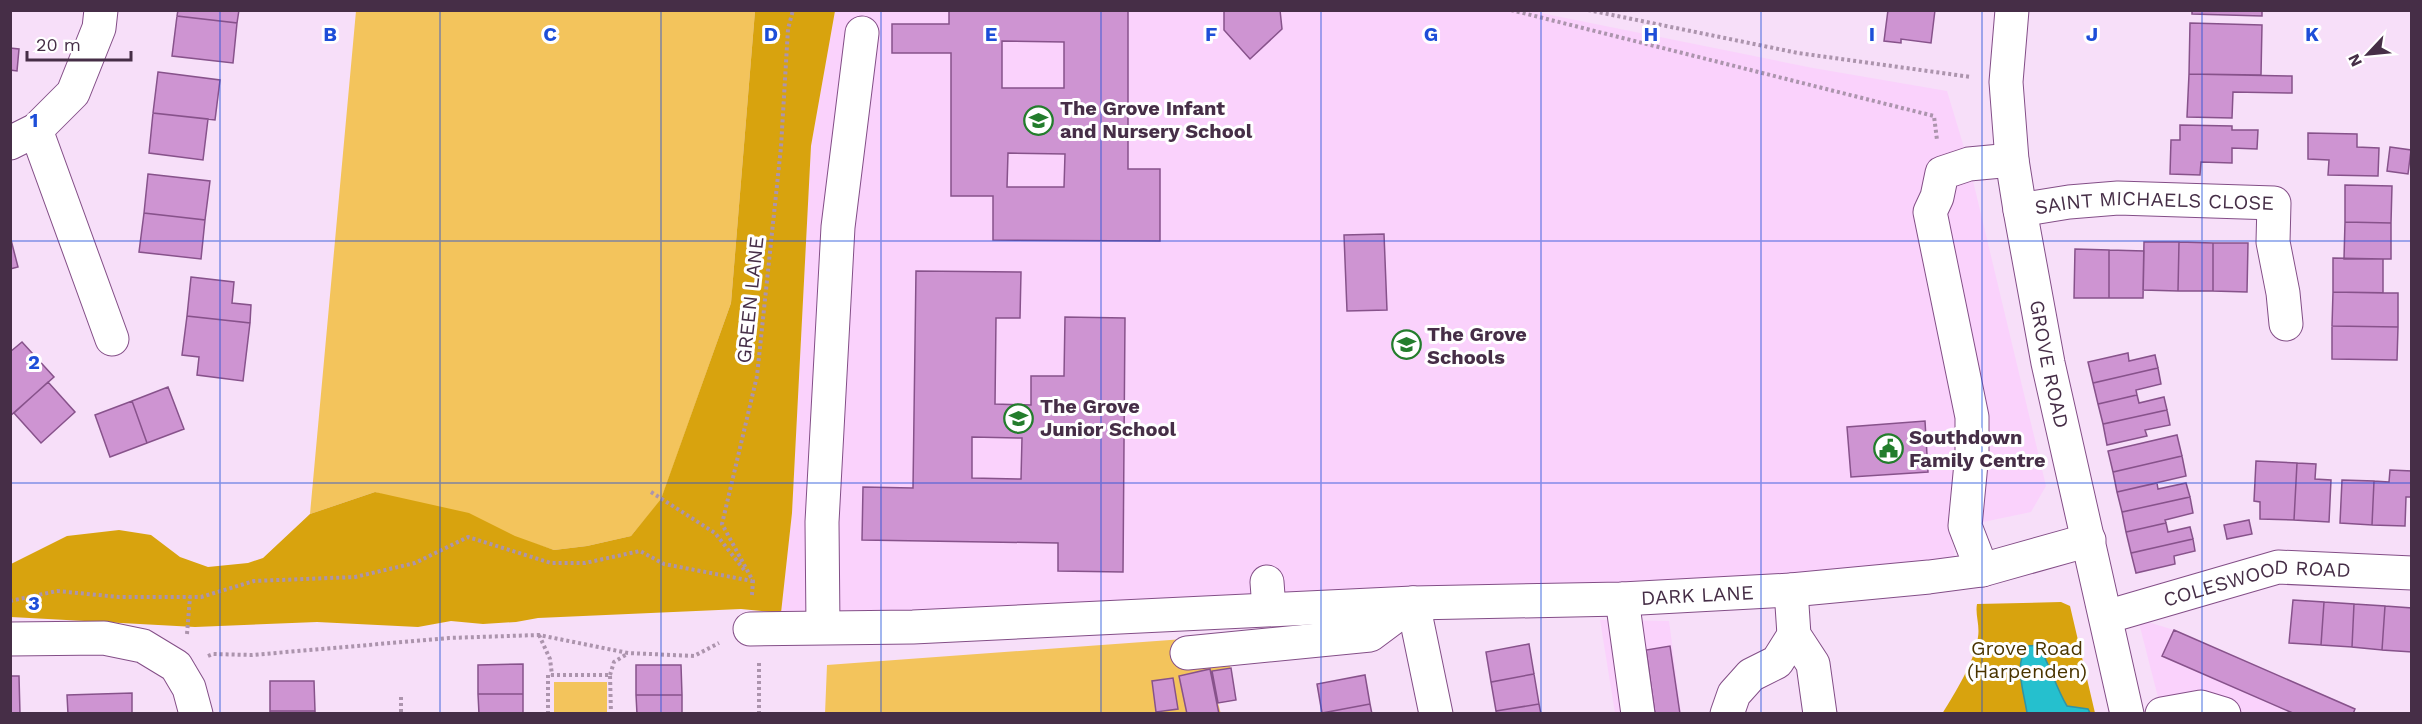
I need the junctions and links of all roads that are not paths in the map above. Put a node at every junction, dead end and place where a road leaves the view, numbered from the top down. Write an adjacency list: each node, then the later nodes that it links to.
1 (101, 10): 4 (street)
2 (2012, 10): 5 (street, GROVE ROAD)
3 (862, 33): 16 (street)
4 (23, 136): 8 (street)
5 (2012, 160): 6 (street, GROVE ROAD); 10 (street)
6 (2020, 210): 7 (street, SAINT MICHAELS CLOSE); 9 (street, GROVE ROAD)
7 (2286, 324)
8 (112, 339)
9 (2089, 540): 10 (street, DARK LANE); 15 (street, GROVE ROAD)
10 (1982, 570): 12 (street, DARK LANE)
11 (2412, 573): 15 (street, COLESWOOD ROAD)
12 (1791, 590): 13 (street, DARK LANE); 18 (street)
13 (1622, 599): 14 (street, DARK LANE); 23 (street)
14 (1413, 603): 16 (street, DARK LANE); 20 (street); 22 (street)
15 (2106, 617): 26 (street, GROVE ROAD)
16 (822, 627): 17 (street, DARK LANE)
17 (750, 628)
18 (1794, 634): 24 (street); 25 (street)
19 (10, 639): 21 (street)
20 (1187, 653)
21 (196, 714)
22 (1436, 714)
23 (1638, 714)
24 (1727, 714)
25 (1820, 714)
26 (2127, 714)
27 (2162, 714): 28 (street)
28 (2224, 714)

